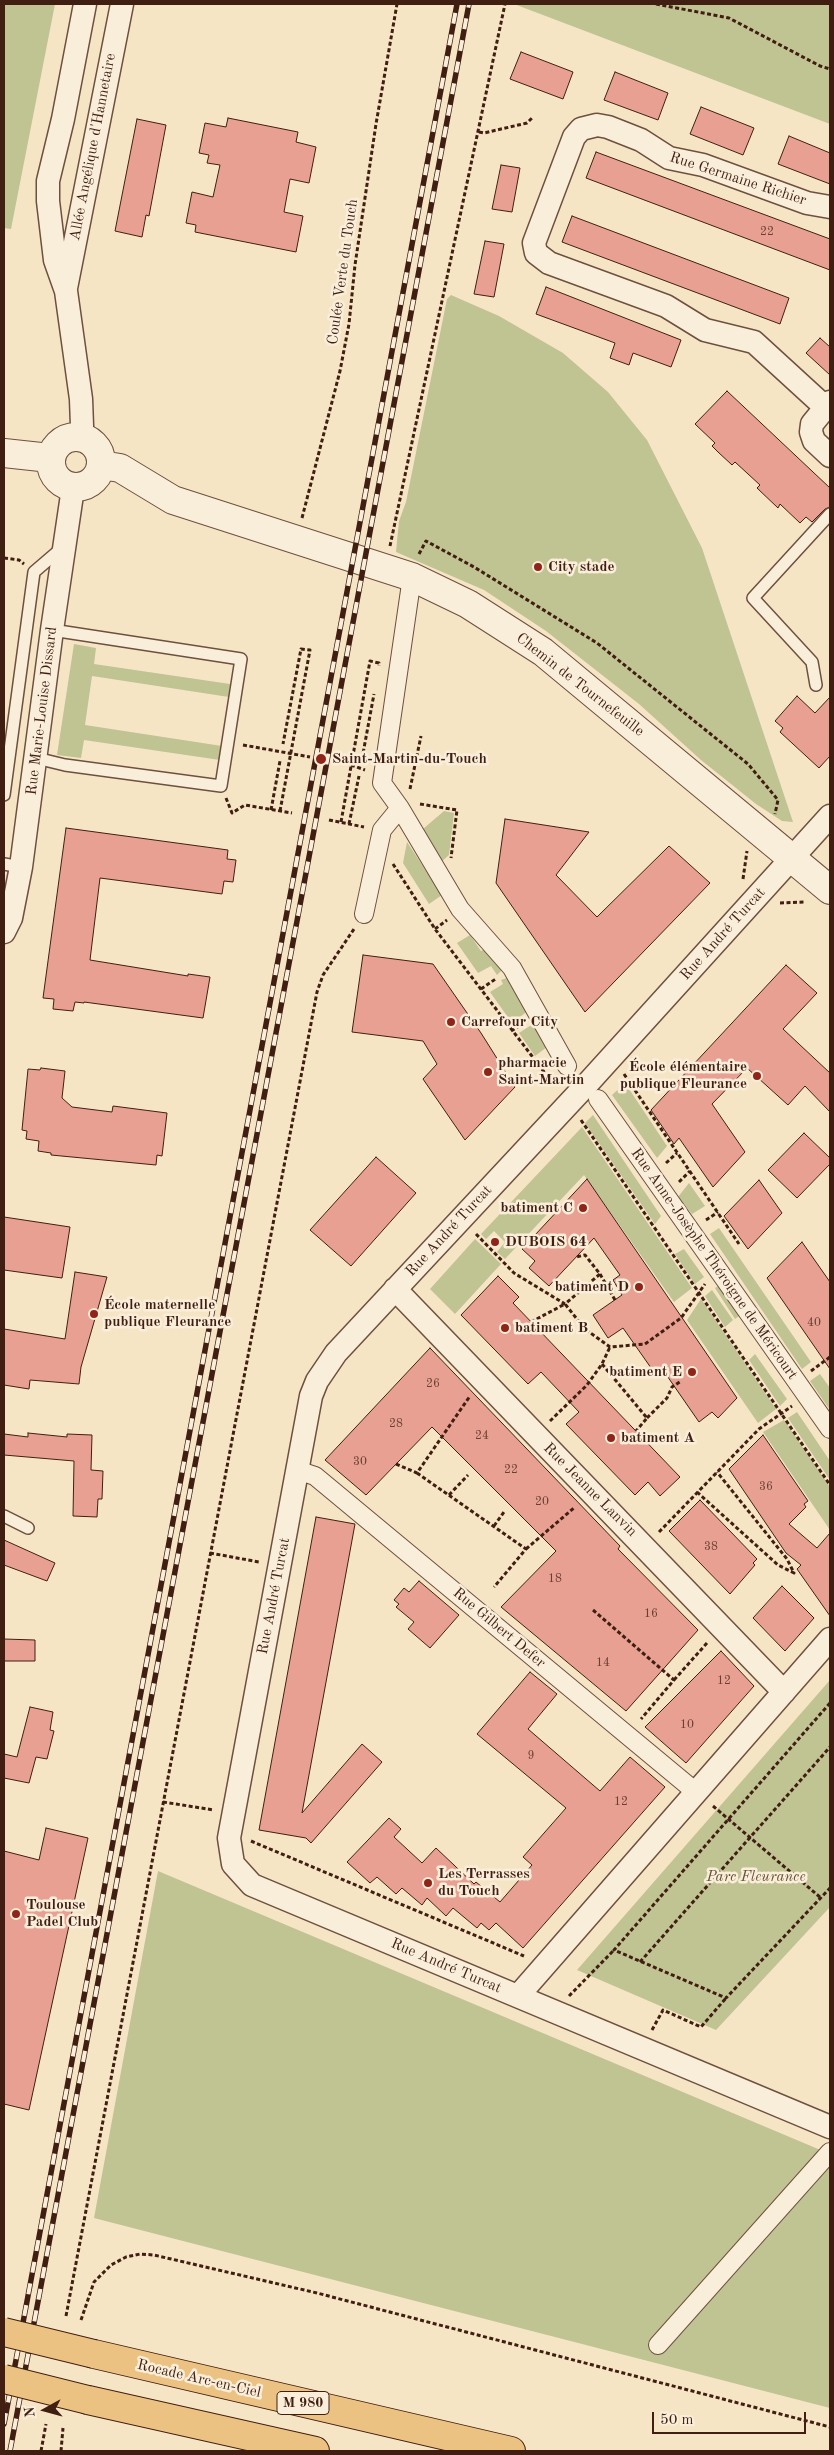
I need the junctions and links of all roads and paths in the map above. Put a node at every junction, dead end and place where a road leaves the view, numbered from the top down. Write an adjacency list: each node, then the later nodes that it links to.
1 (85, 4): 10 (street, Allée Angélique d'Hannetaire)
2 (122, 4): 10 (street, Allée Angélique d'Hannetaire)
3 (397, 4): 19 (path, Coulée Verte du Touch)
4 (504, 4): 8 (path)
5 (656, 4): 6 (path)
6 (830, 69)
7 (533, 117): 8 (path)
8 (479, 132): 24 (path)
9 (830, 207): 11 (street, Rue Germaine Richier)
10 (66, 291): 12 (street, Allée Angélique d'Hannetaire)
11 (827, 405): 14 (street, Rue Germaine Richier)
12 (79, 437): 15 (street); 16 (street)
13 (4, 453): 15 (street)
14 (830, 456)
15 (50, 458): 17 (street)
16 (101, 465): 17 (street); 19 (street, Chemin de Tournefeuille)
17 (73, 488): 21 (street, Rue Marie-Louise Dissard)
18 (830, 514): 28 (lane)
19 (295, 540): 24 (street, Chemin de Tournefeuille)
20 (426, 541): 46 (path)
21 (65, 545): 26 (street, Rue Marie-Louise Dissard); 39 (lane)
22 (4, 558): 23 (path)
23 (19, 560)
24 (386, 569): 25 (street, Chemin de Tournefeuille)
25 (412, 577): 40 (street); 50 (street, Chemin de Tournefeuille)
26 (52, 630): 34 (street, Rue Marie-Louise Dissard); 38 (lane)
27 (378, 672): 47 (path)
28 (816, 685)
29 (374, 692): 35 (path)
30 (283, 744): 32 (path)
31 (242, 745): 32 (path)
32 (290, 754): 33 (path); 42 (path)
33 (310, 757)
34 (36, 758): 38 (lane); 51 (street, Rue Marie-Louise Dissard)
35 (362, 759)
36 (280, 761): 41 (path)
37 (359, 776): 48 (path)
38 (221, 786): 41 (path)
39 (4, 795)
40 (400, 808): 52 (street); 52 (path); 55 (street)
41 (271, 810): 42 (path)
42 (280, 811): 43 (path)
43 (292, 813)
44 (830, 816): 50 (street, Rue André Turcat)
45 (329, 820): 47 (path)
46 (774, 820)
47 (340, 822): 48 (path)
48 (349, 824): 49 (path)
49 (355, 825)
50 (792, 858): 53 (street, Chemin de Tournefeuille); 66 (street, Rue André Turcat)
51 (13, 866): 56 (street, Rue Marie-Louise Dissard)
52 (440, 878): 57 (street)
53 (821, 896): 54 (path)
54 (774, 906)
55 (364, 914): 96 (path)
56 (4, 932)
57 (567, 1066)
58 (623, 1073): 62 (path)
59 (598, 1099): 65 (street, Rue Anne-Josèphe Théroigne de Méricourt)
60 (580, 1119): 67 (path)
61 (475, 1234): 69 (path)
62 (739, 1244)
63 (576, 1257): 64 (path)
64 (600, 1274): 68 (path); 69 (path)
65 (722, 1274): 67 (path); 75 (street, Rue Anne-Josèphe Théroigne de Méricourt)
66 (395, 1289): 82 (street, Rue André Turcat); 100 (street, Rue Jeanne Lanvin)
67 (699, 1293): 71 (path); 76 (path)
68 (615, 1300)
69 (564, 1304): 70 (path); 71 (path)
70 (531, 1322)
71 (610, 1347): 72 (path)
72 (602, 1364): 77 (path); 78 (path)
73 (681, 1381): 77 (path)
74 (475, 1390): 83 (path)
75 (807, 1396): 76 (path); 79 (street, Rue Anne-Josèphe Théroigne de Méricourt)
76 (782, 1413): 84 (path); 86 (path)
77 (647, 1418): 80 (path)
78 (547, 1424)
79 (830, 1429)
80 (636, 1431)
81 (396, 1464): 83 (path)
82 (297, 1470): 107 (street, Rue Gilbert Defer); 109 (street, Rue André Turcat)
83 (417, 1472): 88 (path)
84 (717, 1472): 87 (path); 87 (path)
85 (468, 1475): 88 (path)
86 (830, 1485)
87 (697, 1492): 94 (path)
88 (449, 1495): 92 (path)
89 (582, 1502): 95 (path)
90 (504, 1512): 92 (path)
91 (4, 1516): 93 (lane)
92 (494, 1526): 95 (path)
93 (28, 1528)
94 (655, 1536)
95 (526, 1548): 98 (path)
96 (210, 1553): 97 (path); 108 (path)
97 (260, 1562)
98 (494, 1587)
99 (593, 1610): 102 (path)
100 (721, 1627): 102 (path); 103 (street, Rue Jeanne Lanvin)
101 (830, 1640): 103 (street)
102 (674, 1680): 105 (path)
103 (784, 1692): 107 (street)
104 (830, 1703): 110 (path)
105 (641, 1718)
106 (830, 1746): 111 (path)
107 (697, 1793): 110 (path); 118 (street)
108 (163, 1802): 109 (path); 124 (path)
109 (233, 1813): 118 (street, Rue André Turcat)
110 (728, 1819): 111 (path); 115 (path)
111 (750, 1837): 114 (path); 117 (path)
112 (246, 1839): 116 (path)
113 (830, 1888): 114 (path)
114 (821, 1898): 119 (path)
115 (614, 1950): 117 (path); 120 (path)
116 (529, 1959)
117 (640, 1962): 119 (path)
118 (518, 1996): 121 (street, Rue André Turcat)
119 (726, 1998): 121 (path)
120 (566, 2000)
121 (643, 2047): 122 (street, Rue André Turcat)
122 (830, 2127)
123 (830, 2152): 127 (street)
124 (66, 2316)
125 (81, 2320): 130 (path)
126 (4, 2332): 135 (highway, Rocade Arc-en-Ciel / M 980, bridge)
127 (658, 2345)
128 (4, 2379): 134 (highway, bridge)
129 (46, 2424): 132 (path)
130 (830, 2427)
131 (64, 2428): 133 (path)
132 (41, 2451)
133 (61, 2451)
134 (315, 2451)
135 (511, 2451)

